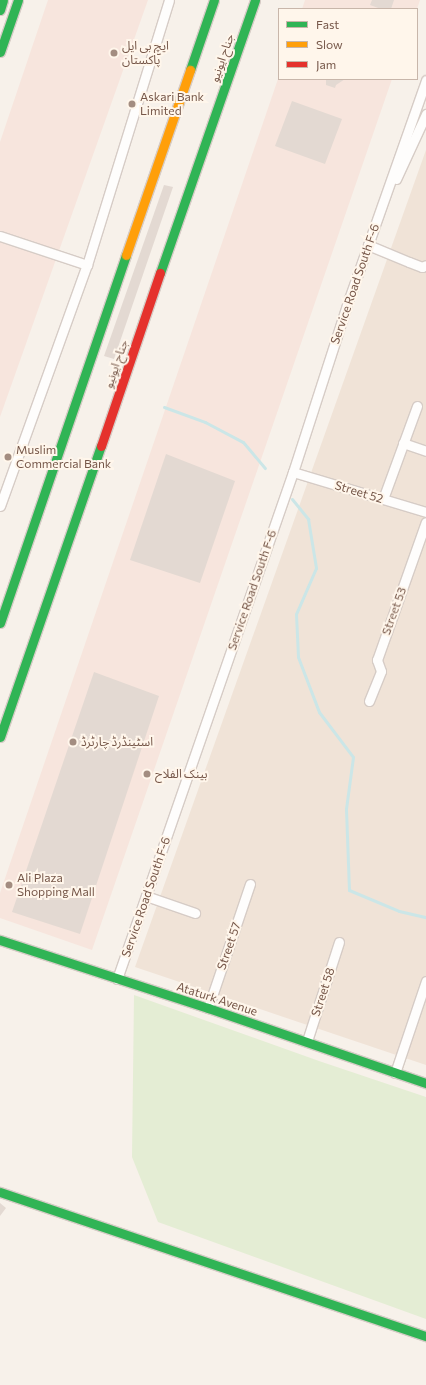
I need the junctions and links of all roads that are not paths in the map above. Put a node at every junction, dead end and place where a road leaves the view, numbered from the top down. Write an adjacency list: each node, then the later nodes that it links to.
1 (3, 0): 6 (main road)
2 (18, 0): 7 (main road)
3 (169, 0): 13 (street)
4 (214, 0): 23 (main road)
5 (255, 0): 25 (main road, جناح ایونیو)
6 (0, 10)
7 (0, 52)
8 (426, 80): 10 (street, Service Road South F-6)
9 (426, 114): 10 (street, Service Road South F-6)
10 (384, 201): 12 (street, Service Road South F-6)
11 (0, 236): 13 (street)
12 (368, 245): 14 (street); 18 (street, Service Road South F-6)
13 (87, 265): 20 (street)
14 (426, 265)
15 (417, 406): 16 (street)
16 (403, 443): 17 (street); 19 (street)
17 (426, 451)
18 (293, 472): 19 (street, Street 52); 27 (street, Service Road South F-6)
19 (383, 499): 21 (street, Street 52)
20 (0, 506)
21 (426, 512)
22 (426, 522): 24 (street, Street 53)
23 (0, 623)
24 (369, 700)
25 (0, 736)
26 (250, 884): 33 (street, Street 57)
27 (146, 896): 28 (street); 31 (street, Service Road South F-6)
28 (195, 913)
29 (0, 940): 31 (main road, Ataturk Avenue)
30 (339, 942): 34 (street, Street 58)
31 (117, 979): 33 (main road, Ataturk Avenue)
32 (426, 981): 35 (street)
33 (208, 1008): 34 (main road, Ataturk Avenue)
34 (307, 1041): 35 (main road, Ataturk Avenue)
35 (395, 1073): 36 (main road, Ataturk Avenue)
36 (426, 1083)
37 (0, 1192): 38 (main road)
38 (426, 1336)

